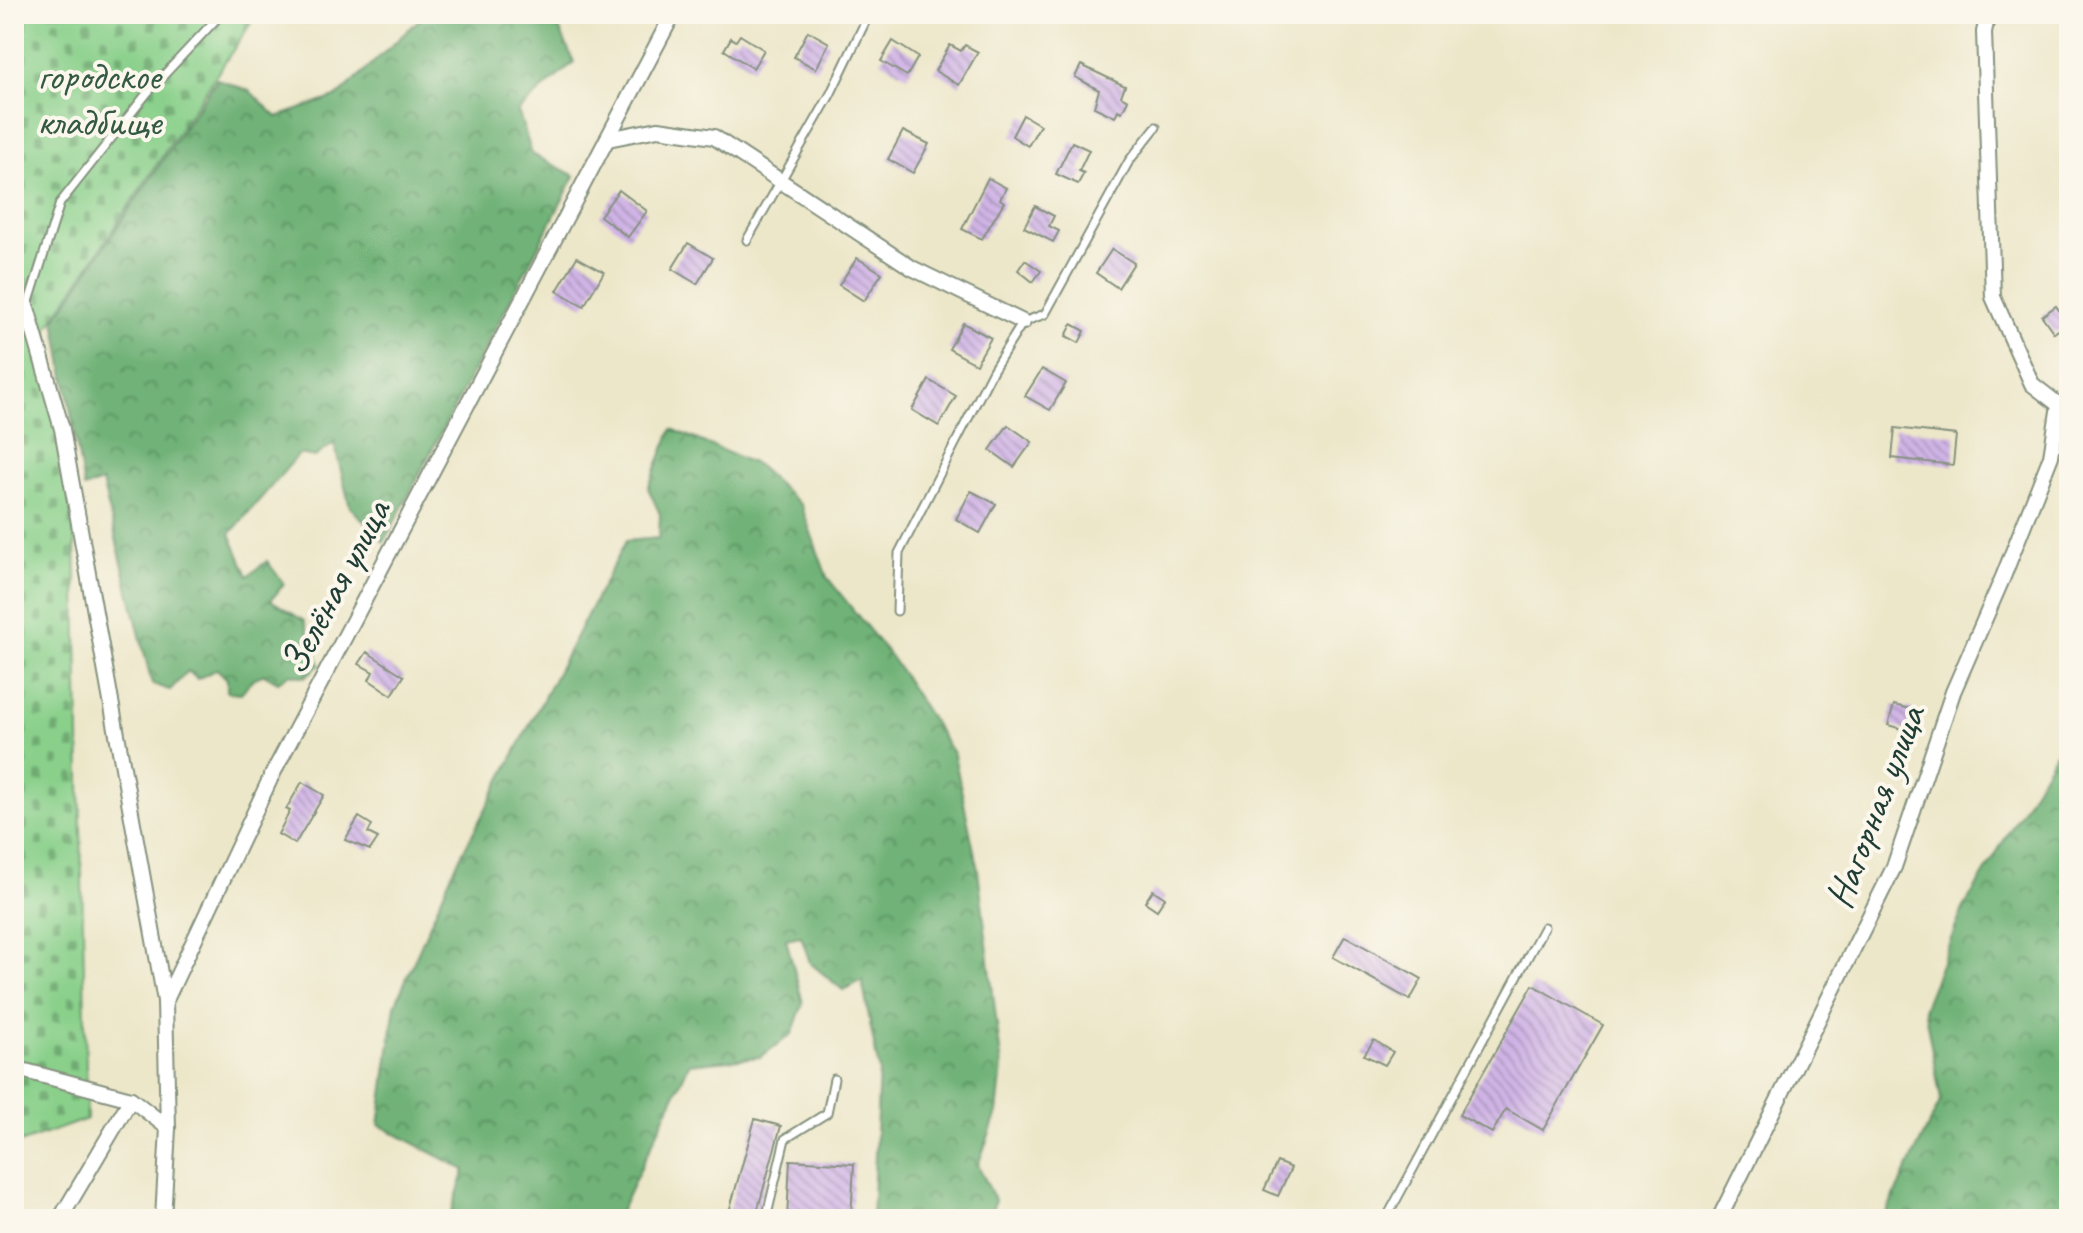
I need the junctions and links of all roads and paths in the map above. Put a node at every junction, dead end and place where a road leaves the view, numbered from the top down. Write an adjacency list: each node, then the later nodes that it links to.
1 (221, 14): 9 (lane)
2 (673, 14): 6 (street, Зелёная улица)
3 (869, 14): 7 (lane)
4 (1988, 14): 11 (street)
5 (1156, 127): 10 (lane)
6 (608, 139): 7 (street); 14 (street, Зелёная улица)
7 (784, 180): 8 (lane); 10 (street)
8 (747, 240)
9 (27, 308): 14 (street)
10 (1023, 322): 12 (lane)
11 (2064, 400): 23 (street, Нагорная улица)
12 (897, 611)
13 (1544, 927): 22 (lane)
14 (165, 1002): 18 (street, Зелёная улица)
15 (14, 1068): 17 (street)
16 (834, 1079): 21 (lane)
17 (131, 1099): 18 (street); 19 (street)
18 (168, 1128): 20 (street, Зелёная улица)
19 (60, 1219)
20 (163, 1219)
21 (766, 1219)
22 (1386, 1219)
23 (1719, 1219)

